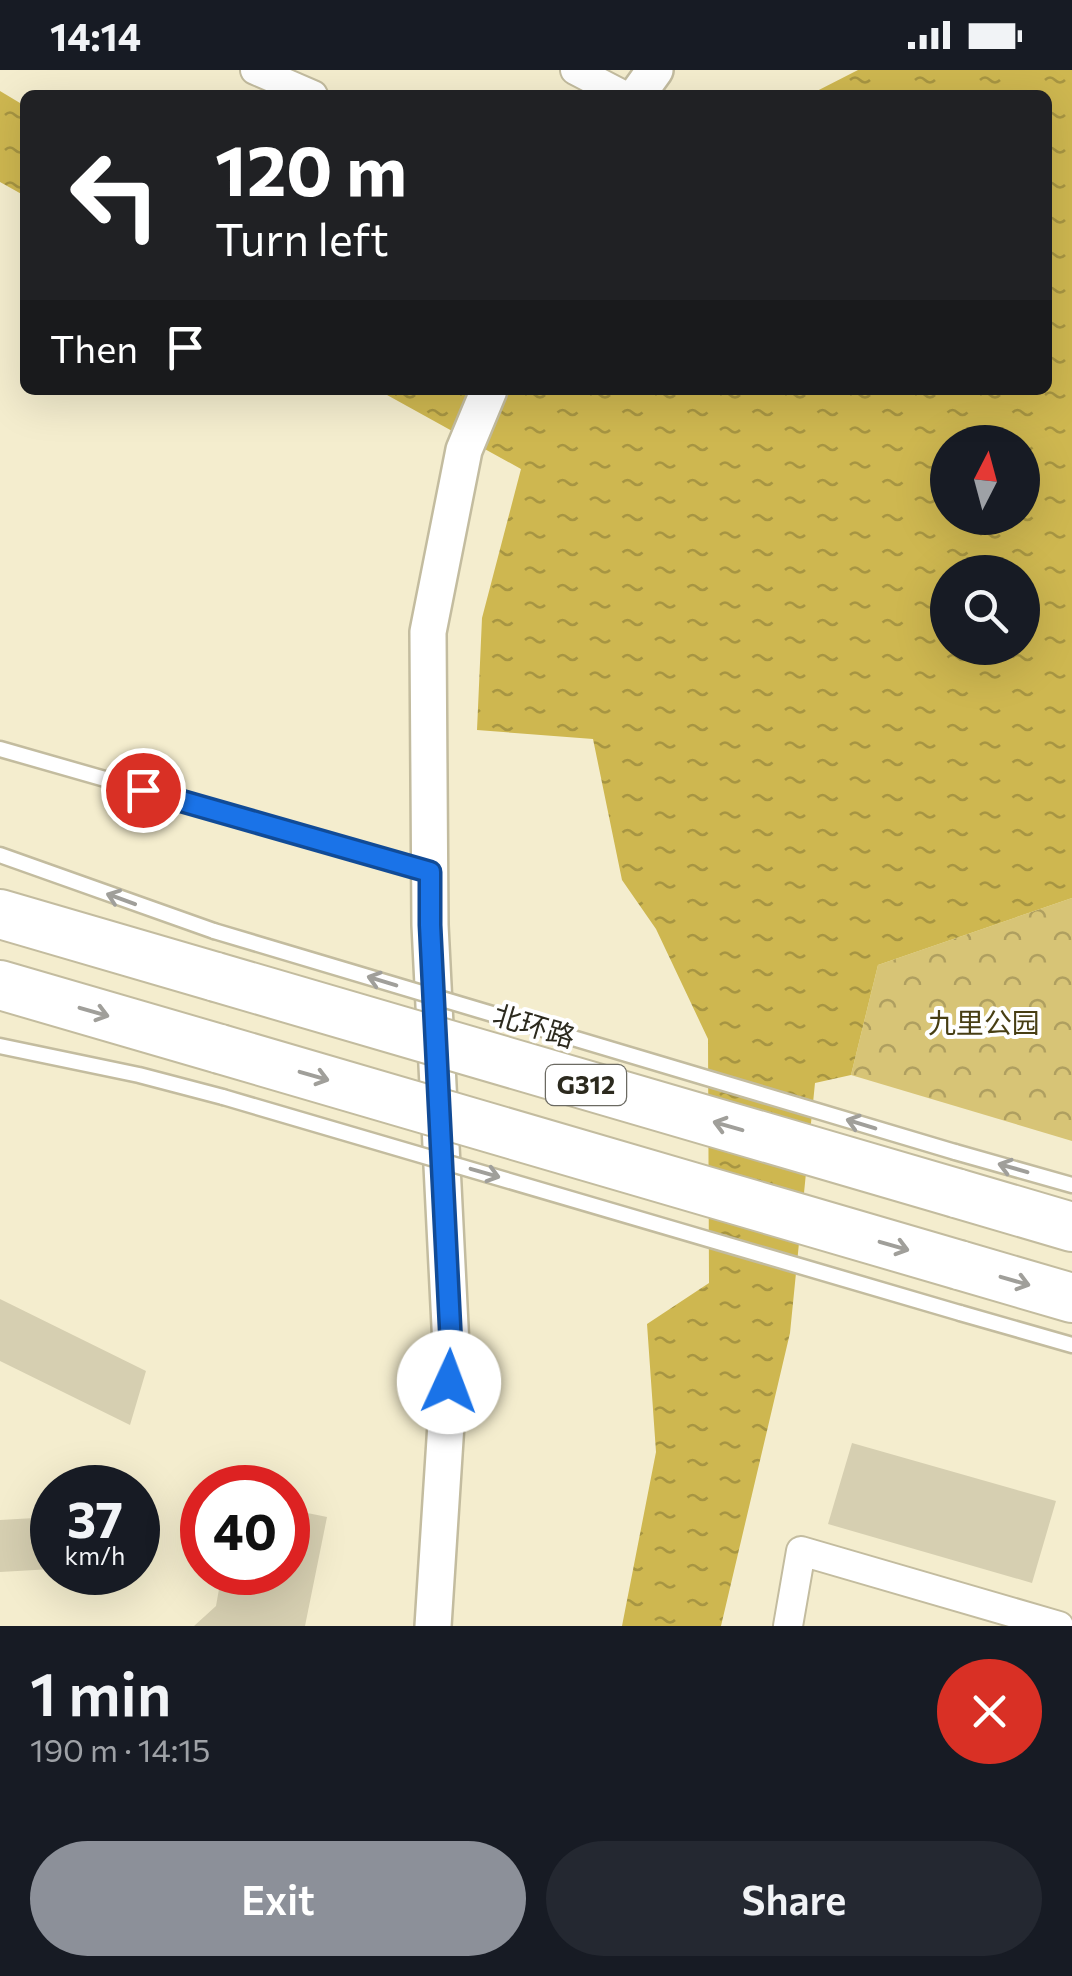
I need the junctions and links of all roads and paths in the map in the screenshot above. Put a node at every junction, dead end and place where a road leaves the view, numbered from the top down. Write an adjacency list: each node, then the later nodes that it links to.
1 (255, 70): 4 (street)
2 (575, 70): 5 (street)
3 (655, 70): 6 (street)
4 (301, 90)
5 (613, 90)
6 (640, 90)
7 (487, 395): 10 (street)
8 (0, 749): 10 (lane)
9 (0, 855): 12 (lane, 北环路, one-way to 9)
10 (430, 872): 20 (street)
11 (0, 914): 12 (highway, 北环路 / G312)
12 (215, 954): 15 (highway, 北环路 / G312, one-way to 12, bridge)
13 (0, 984): 18 (highway, G312, one-way to 18, bridge)
14 (0, 1046): 19 (lane, one-way to 19, bridge)
15 (956, 1172): 16 (lane, 北环路, one-way to 15); 17 (highway, 北环路 / G312)
16 (1072, 1184)
17 (1072, 1227)
18 (1072, 1298)
19 (1072, 1345)
20 (433, 1626)
21 (788, 1626): 22 (street)
22 (1059, 1626)

